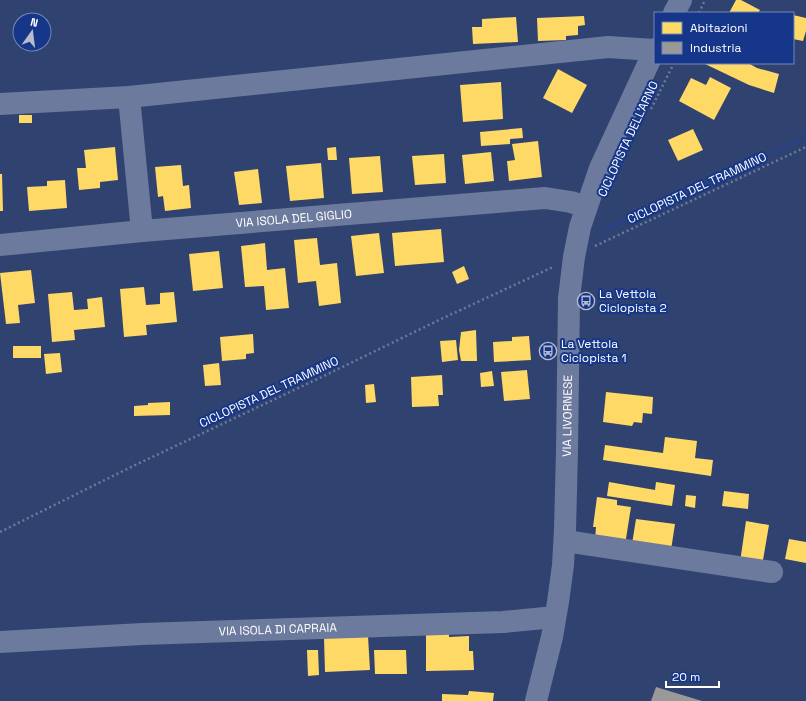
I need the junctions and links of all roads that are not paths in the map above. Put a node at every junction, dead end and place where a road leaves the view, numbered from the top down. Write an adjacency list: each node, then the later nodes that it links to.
1 (681, 0): 2 (street)
2 (675, 12)
3 (654, 49): 5 (street)
4 (654, 51): 7 (street, VIA LIVORNESE)
5 (129, 97): 6 (street); 8 (street)
6 (0, 104)
7 (586, 207): 8 (street, VIA ISOLA DEL GIGLIO); 10 (street, VIA LIVORNESE)
8 (142, 231): 9 (street, VIA ISOLA DEL GIGLIO)
9 (0, 245)
10 (565, 541): 11 (street); 12 (street, VIA LIVORNESE)
11 (772, 572)
12 (556, 617): 13 (street, VIA ISOLA DI CAPRAIA); 14 (street, VIA LIVORNESE)
13 (0, 642)
14 (536, 701)

